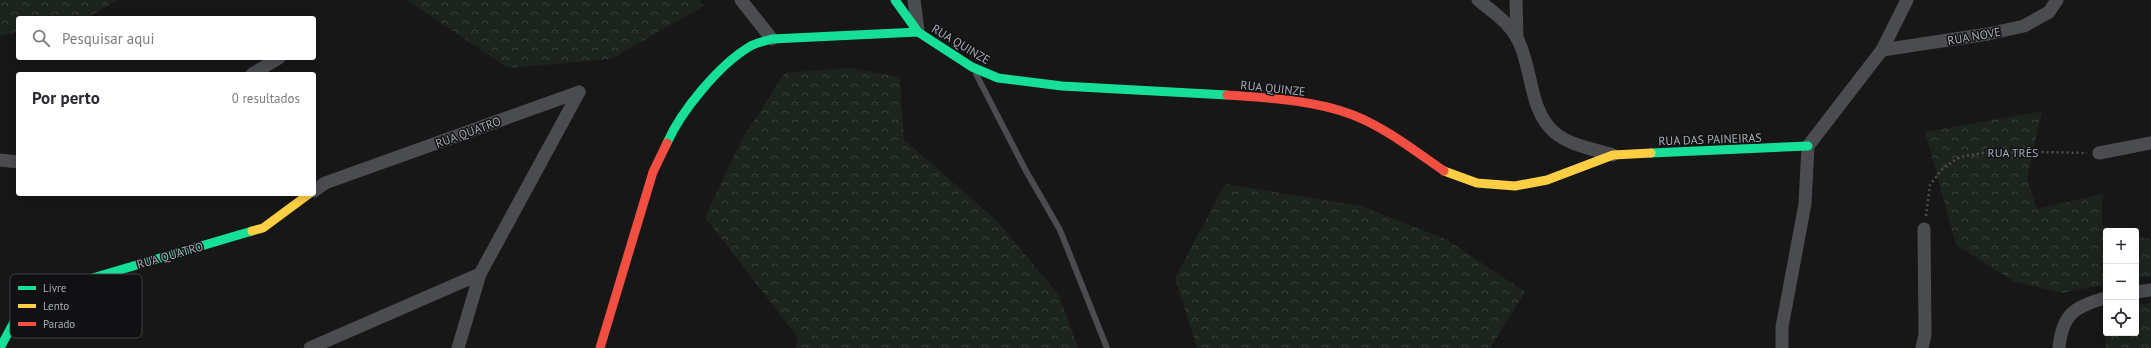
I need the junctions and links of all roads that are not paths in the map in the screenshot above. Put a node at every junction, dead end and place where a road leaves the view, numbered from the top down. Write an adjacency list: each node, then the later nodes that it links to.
1 (741, 0): 10 (street)
2 (895, 0): 8 (street)
3 (914, 0): 8 (street)
4 (1478, 0): 9 (street)
5 (1516, 0): 9 (street)
6 (1907, 0): 11 (street)
7 (2057, 0): 11 (street, RUA NOVE)
8 (918, 32): 10 (street); 13 (street, RUA QUINZE)
9 (1517, 38): 18 (street)
10 (772, 39): 33 (street)
11 (1882, 50): 16 (street)
12 (276, 60): 14 (street)
13 (972, 67): 18 (street, RUA QUINZE); 34 (lane)
14 (255, 72)
15 (2151, 143): 17 (street)
16 (1808, 146): 18 (street, RUA DAS PAINEIRAS); 35 (street)
17 (2099, 153)
18 (1613, 155)
19 (0, 160): 20 (street)
20 (16, 162)
21 (316, 189): 25 (street, RUA QUATRO)
22 (306, 196): 24 (street, RUA QUATRO)
23 (1924, 229): 36 (street)
24 (106, 274)
25 (480, 274): 31 (street); 32 (street)
26 (2151, 290): 27 (street)
27 (2139, 292)
28 (2103, 299): 37 (street)
29 (10, 328): 30 (street, RUA QUATRO)
30 (0, 348)
31 (310, 348)
32 (458, 348)
33 (600, 348)
34 (1107, 348)
35 (1782, 348)
36 (1922, 348)
37 (2059, 348)

